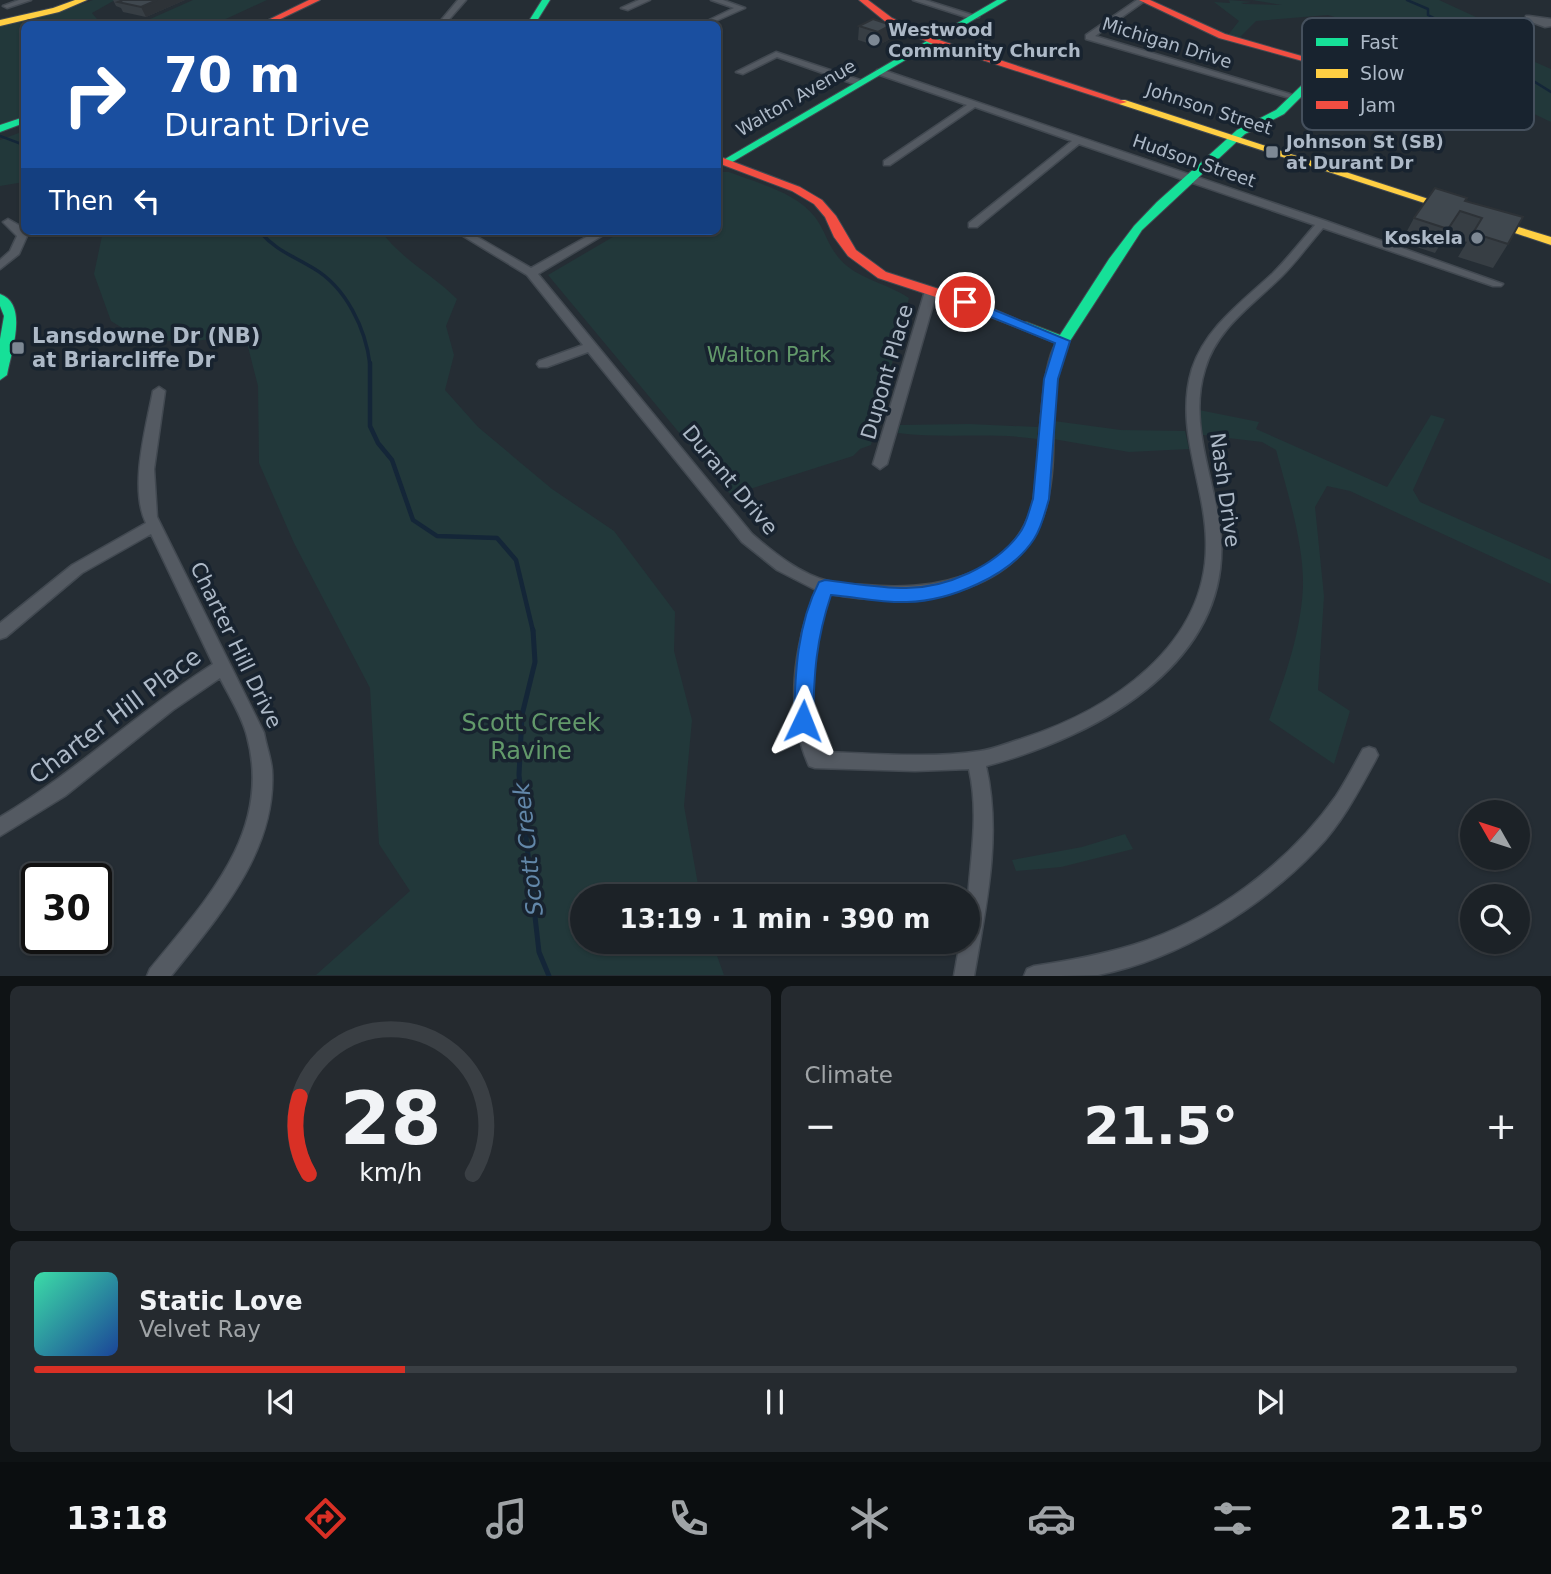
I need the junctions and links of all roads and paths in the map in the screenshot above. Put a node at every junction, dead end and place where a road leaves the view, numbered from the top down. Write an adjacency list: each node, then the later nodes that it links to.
1 (27, 0): 13 (street)
2 (83, 0): 20 (street)
3 (316, 0): 16 (street)
4 (462, 0): 17 (street)
5 (545, 0): 18 (street)
6 (646, 0): 14 (street)
7 (715, 0): 19 (street)
8 (863, 0): 21 (street, Johnson Street)
9 (876, 0): 21 (street, Johnson Street)
10 (917, 0): 15 (street)
11 (1003, 0): 15 (street, Walton Avenue)
12 (1143, 0): 22 (street); 27 (street, Michigan Drive)
13 (7, 6)
14 (625, 8)
15 (975, 17): 21 (street, Walton Avenue)
16 (270, 21)
17 (444, 21)
18 (533, 21)
19 (711, 21)
20 (0, 23)
21 (936, 39): 24 (street, Walton Avenue); 31 (street, Johnson Street)
22 (1302, 58)
23 (740, 72): 25 (street)
24 (880, 72): 25 (street, Walton Avenue); 28 (street, Hudson Street)
25 (860, 83): 33 (street, Walton Avenue)
26 (1302, 91): 27 (street, Durant Drive)
27 (1296, 97): 31 (street, Durant Drive)
28 (974, 104): 32 (street, Hudson Street); 35 (street)
29 (21, 121): 30 (street)
30 (0, 128)
31 (1237, 135): 36 (street, Durant Drive); 37 (street, Johnson Street)
32 (1077, 139): 36 (street, Hudson Street); 40 (street)
33 (721, 161)
34 (721, 162): 50 (street)
35 (887, 163)
36 (1190, 178): 39 (street, Hudson Street); 52 (street, Durant Drive)
37 (1474, 211): 41 (street, Johnson Street); 46 (street, Johnson Street)
38 (8, 222): 42 (street)
39 (1322, 223): 49 (street, Hudson Street); 63 (street, Nash Drive)
40 (973, 225)
41 (1551, 232)
42 (21, 234)
43 (21, 235): 47 (street)
44 (467, 235): 48 (street, Durant Drive)
45 (598, 235): 48 (street)
46 (1551, 241)
47 (0, 266)
48 (531, 273): 53 (street, Durant Drive)
49 (1497, 284)
50 (931, 291): 52 (street); 57 (street, Dupont Place)
51 (0, 298): 55 (street)
52 (1063, 341): 59 (street, Durant Drive)
53 (593, 346): 54 (street); 59 (street, Durant Drive)
54 (543, 364)
55 (0, 374)
56 (159, 391): 58 (street, Charter Hill Drive)
57 (880, 464)
58 (153, 526): 60 (street); 61 (street, Charter Hill Drive)
59 (825, 587): 63 (street, Nash Drive)
60 (0, 632)
61 (224, 666): 64 (street, Charter Hill Place); 65 (street, Charter Hill Drive)
62 (1369, 755): 67 (street)
63 (976, 760): 66 (street)
64 (0, 827)
65 (157, 975)
66 (964, 975)
67 (1034, 975)

